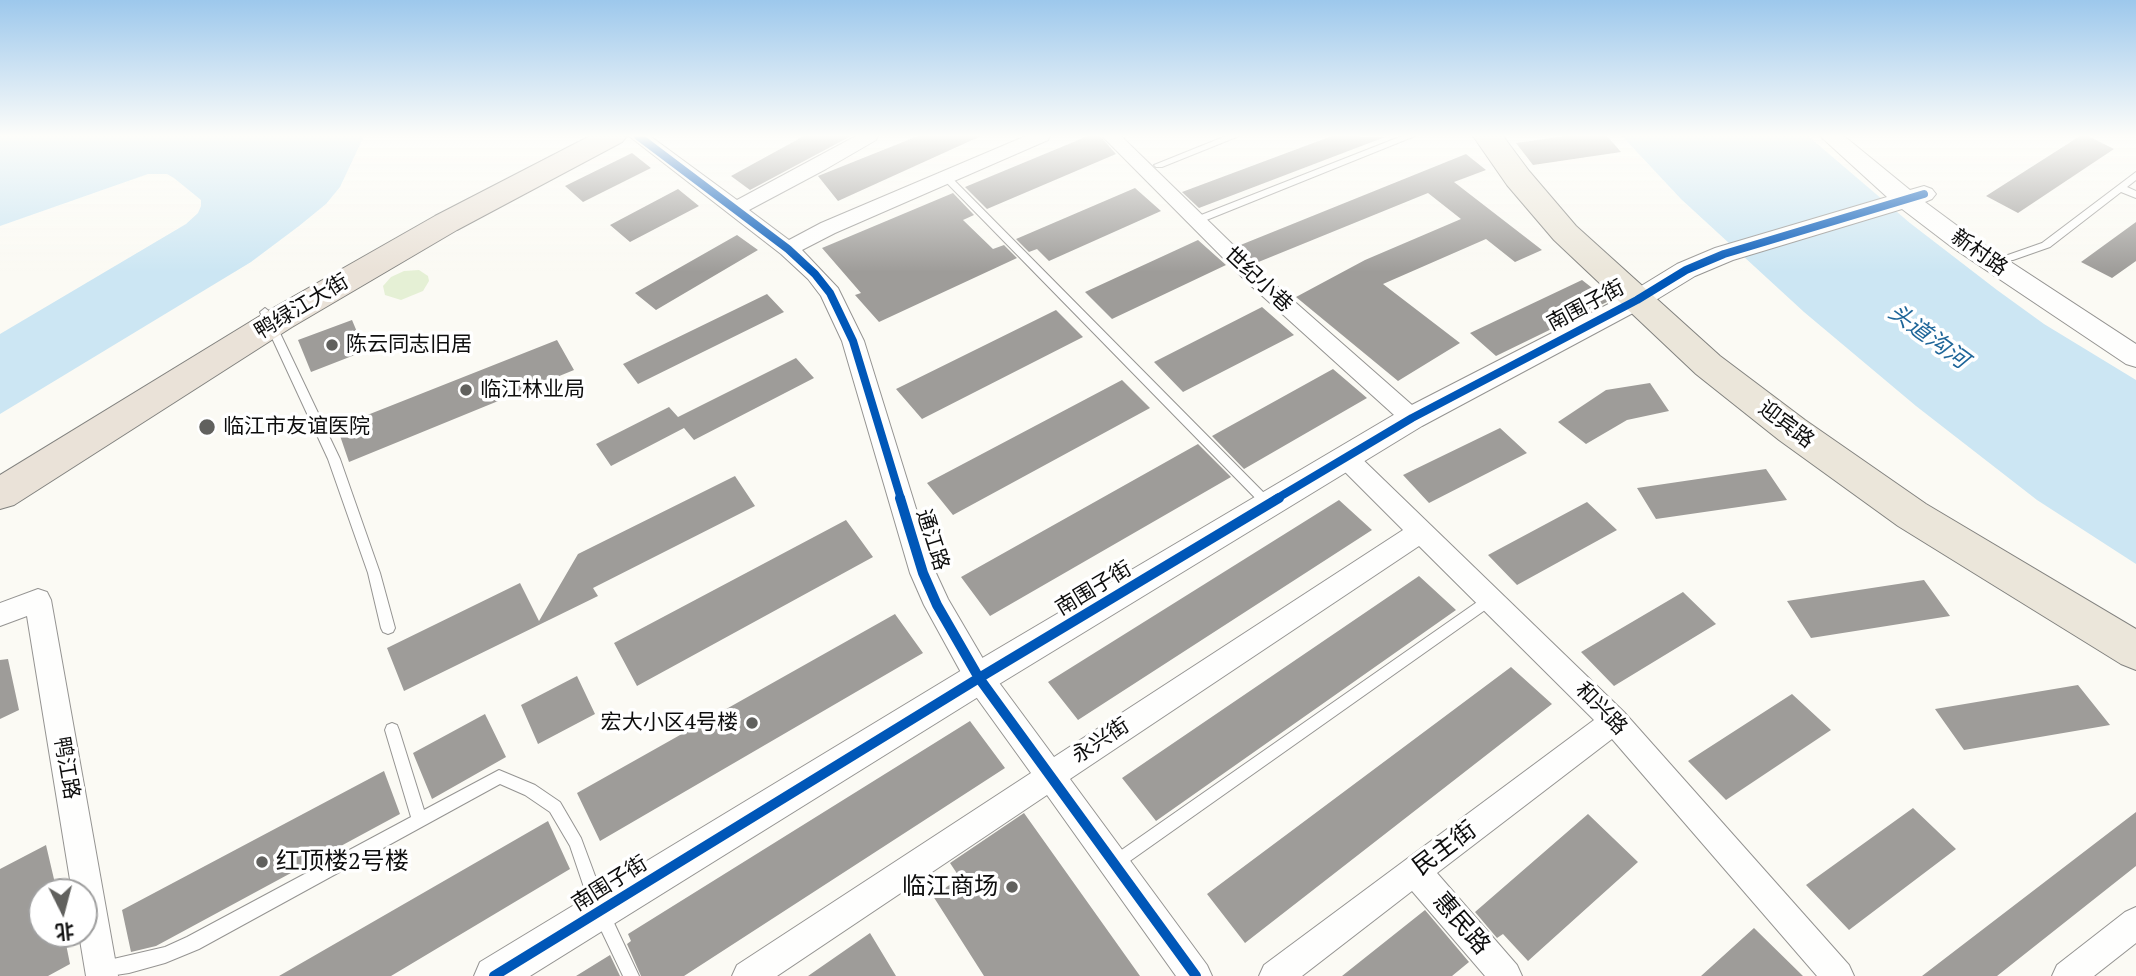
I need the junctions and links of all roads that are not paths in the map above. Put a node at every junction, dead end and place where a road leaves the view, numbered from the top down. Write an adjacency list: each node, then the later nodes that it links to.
1 (497, 182): 21 (highway, 鸭绿江大街)
2 (525, 182): 21 (highway, 鸭绿江大街)
3 (697, 182): 16 (street, 通江路)
4 (788, 182): 16 (street)
5 (932, 182): 18 (street)
6 (949, 182): 28 (lane)
7 (1156, 182): 17 (street, 世纪小巷)
8 (1294, 182): 17 (lane)
9 (1521, 182): 20 (main road, 迎宾路)
10 (1894, 182): 15 (street, 新村路)
11 (1899, 182): 15 (street, 新村路)
12 (2129, 182): 13 (lane)
13 (2120, 188): 14 (lane); 19 (lane)
14 (2136, 195)
15 (1915, 197): 19 (street, 新村路); 20 (street, 南围子街); 23 (street, 新村路)
16 (734, 210): 18 (street, 通江路)
17 (1195, 221): 24 (street, 世纪小巷)
18 (788, 249): 34 (street, 通江路)
19 (2009, 258): 22 (street, 新村路)
20 (1637, 300): 24 (street, 南围子街); 33 (main road, 迎宾路)
21 (268, 318): 26 (highway, 鸭绿江大街); 27 (highway, 鸭绿江大街); 32 (lane)
22 (2136, 339)
23 (2136, 357)
24 (1412, 418): 25 (street, 南围子街)
25 (1346, 458): 28 (street, 南围子街); 29 (street, 和兴路)
26 (0, 475)
27 (0, 494)
28 (1268, 504): 34 (street, 南围子街)
29 (1421, 531): 30 (street, 和兴路); 37 (street, 永兴街)
30 (1490, 598): 35 (street, 和兴路); 39 (lane)
31 (0, 615): 43 (street, 鸭江路)
32 (388, 628)
33 (2136, 652)
34 (978, 678): 37 (street, 通江路); 41 (street, 南围子街)
35 (1614, 721): 40 (street, 民主街); 50 (street, 和兴路)
36 (392, 730): 38 (lane)
37 (1051, 775): 39 (street, 通江路); 46 (street, 永兴街)
38 (420, 820): 41 (lane); 43 (lane)
39 (1115, 863): 47 (street, 通江路)
40 (1416, 872): 48 (street, 民主街); 49 (street, 惠民路)
41 (600, 911): 44 (street, 南围子街); 45 (lane)
42 (2136, 923): 51 (street)
43 (101, 972)
44 (494, 976)
45 (631, 976)
46 (748, 976)
47 (1196, 976)
48 (1275, 976)
49 (1507, 976)
50 (1838, 976)
51 (2068, 976)

